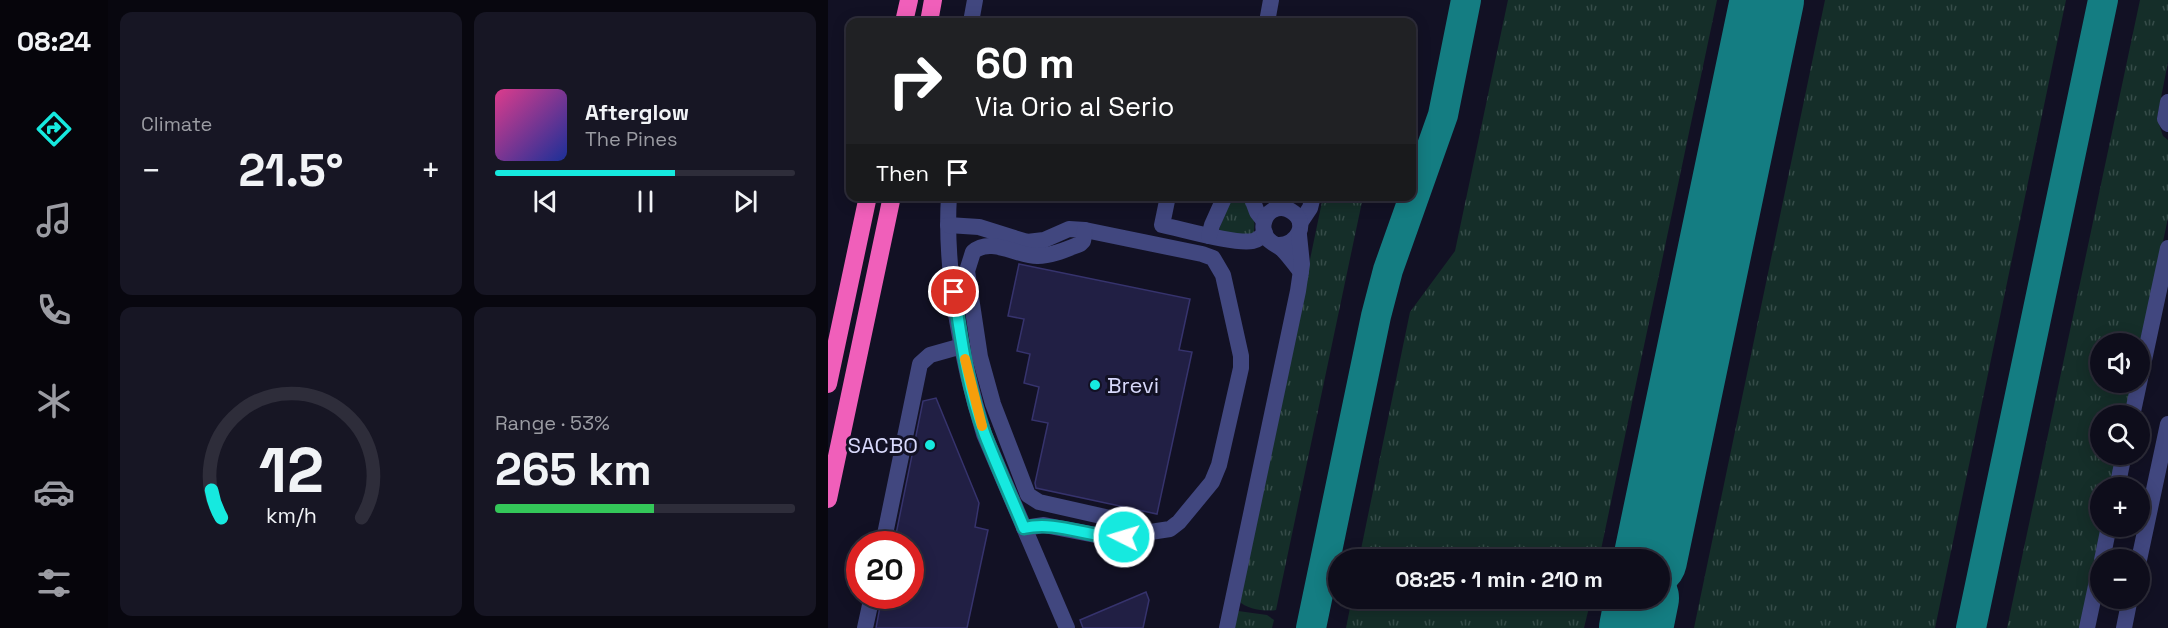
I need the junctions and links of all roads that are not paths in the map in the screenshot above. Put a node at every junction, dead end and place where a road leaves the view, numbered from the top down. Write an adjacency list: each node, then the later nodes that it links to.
1 (909, 0): 6 (highway)
2 (933, 0): 7 (highway)
3 (975, 0): 8 (street)
4 (982, 0): 9 (street)
5 (1271, 0): 10 (street)
6 (905, 18)
7 (929, 18)
8 (972, 18)
9 (980, 18)
10 (1268, 18)
11 (2168, 102): 12 (street)
12 (2168, 124)
13 (866, 201): 31 (highway)
14 (891, 201): 34 (highway)
15 (949, 201): 23 (street)
16 (1167, 201): 26 (street)
17 (1223, 201): 26 (street)
18 (1258, 201): 22 (street)
19 (1262, 201): 22 (street)
20 (1297, 201): 22 (street)
21 (1312, 201): 24 (street)
22 (1274, 213): 24 (street); 26 (street); 27 (street)
23 (948, 225): 25 (street); 30 (street)
24 (1299, 229): 27 (street); 29 (street)
25 (1085, 230): 37 (street); 37 (street)
26 (1209, 236)
27 (1278, 245): 29 (street)
28 (2168, 248): 32 (street)
29 (1300, 272): 44 (street)
30 (962, 346): 35 (street); 36 (street)
31 (828, 384)
32 (2134, 405)
33 (2168, 424): 38 (street)
34 (828, 499)
35 (1024, 528): 37 (street); 43 (street)
36 (885, 531)
37 (1133, 534)
38 (2141, 549)
39 (869, 609): 42 (street)
40 (2091, 609): 45 (street)
41 (2128, 609): 46 (street)
42 (865, 628)
43 (1067, 628)
44 (1227, 628)
45 (2087, 628)
46 (2124, 628)

